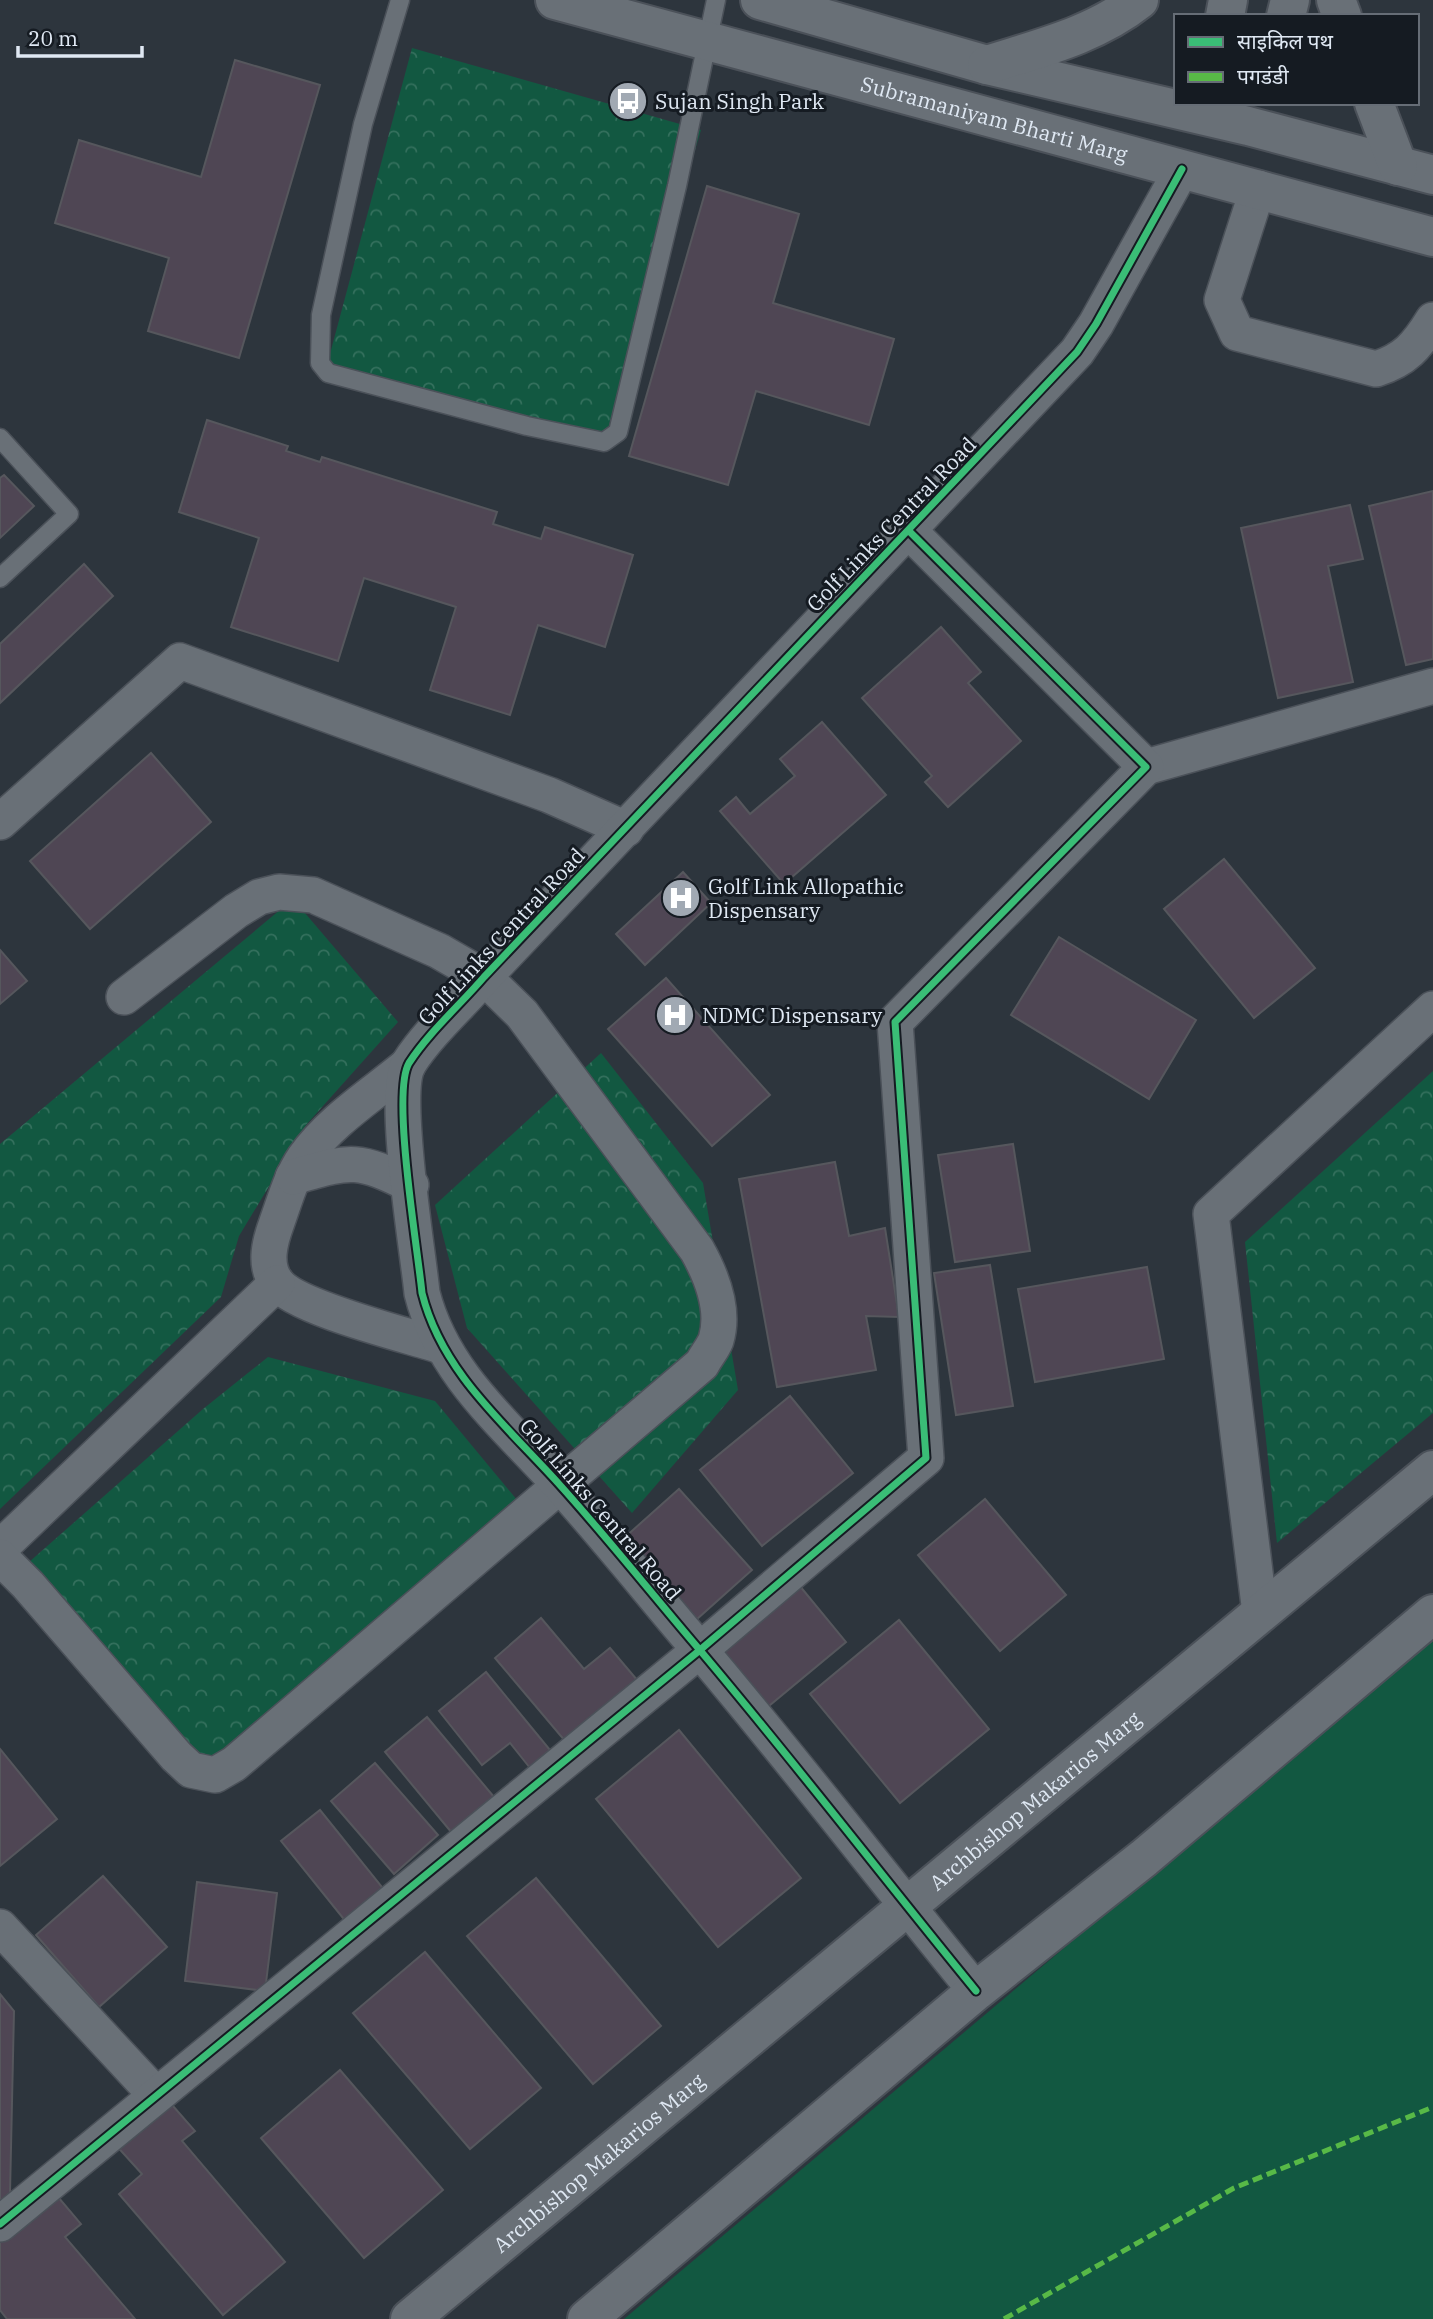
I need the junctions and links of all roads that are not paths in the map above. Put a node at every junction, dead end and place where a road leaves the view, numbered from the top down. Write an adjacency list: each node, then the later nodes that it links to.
1 (400, 0): 6 (lane)
2 (555, 0): 6 (street, Subramaniyam Bharti Marg)
3 (716, 0): 6 (lane)
4 (760, 0): 7 (street)
5 (1139, 0): 7 (street)
6 (707, 42): 13 (street, Subramaniyam Bharti Marg)
7 (987, 65): 8 (street)
8 (1174, 103)
9 (1184, 105): 11 (street)
10 (1375, 105): 14 (street)
11 (1209, 110): 12 (street); 15 (street)
12 (1254, 114): 14 (street); 15 (street)
13 (1182, 169): 15 (street, Subramaniyam Bharti Marg); 19 (street, Golf Links Central Road)
14 (1415, 171)
15 (1240, 183): 16 (street, Subramaniyam Bharti Marg); 17 (street)
16 (1433, 237)
17 (1433, 320)
18 (0, 439): 20 (lane)
19 (909, 531): 22 (street); 24 (street, Golf Links Central Road)
20 (0, 578)
21 (1433, 686): 22 (street)
22 (1146, 767): 39 (street)
23 (0, 822): 24 (street)
24 (626, 829): 25 (street, Golf Links Central Road)
25 (484, 978): 26 (street); 28 (street, Golf Links Central Road); 34 (street)
26 (124, 997)
27 (1433, 1009): 37 (street)
28 (408, 1065): 29 (street, Golf Links Central Road); 30 (street, Golf Links Central Road)
29 (293, 1177): 30 (street); 31 (street, Golf Links Central Road)
30 (411, 1185): 32 (street, Golf Links Central Road)
31 (277, 1283): 32 (street); 35 (street)
32 (441, 1346): 34 (street, Golf Links Central Road)
33 (1433, 1470): 37 (street, Archbishop Makarios Marg)
34 (561, 1486): 36 (street); 39 (street, Golf Links Central Road)
35 (0, 1548)
36 (0, 1557)
37 (1260, 1613): 40 (street, Archbishop Makarios Marg)
38 (1433, 1614): 42 (street)
39 (700, 1650): 40 (street, Golf Links Central Road); 43 (street)
40 (905, 1906): 42 (street, Golf Links Central Road); 45 (street, Archbishop Makarios Marg)
41 (0, 1927): 43 (street)
42 (976, 1992): 46 (street)
43 (156, 2095): 44 (street)
44 (0, 2224)
45 (410, 2319)
46 (587, 2319)

